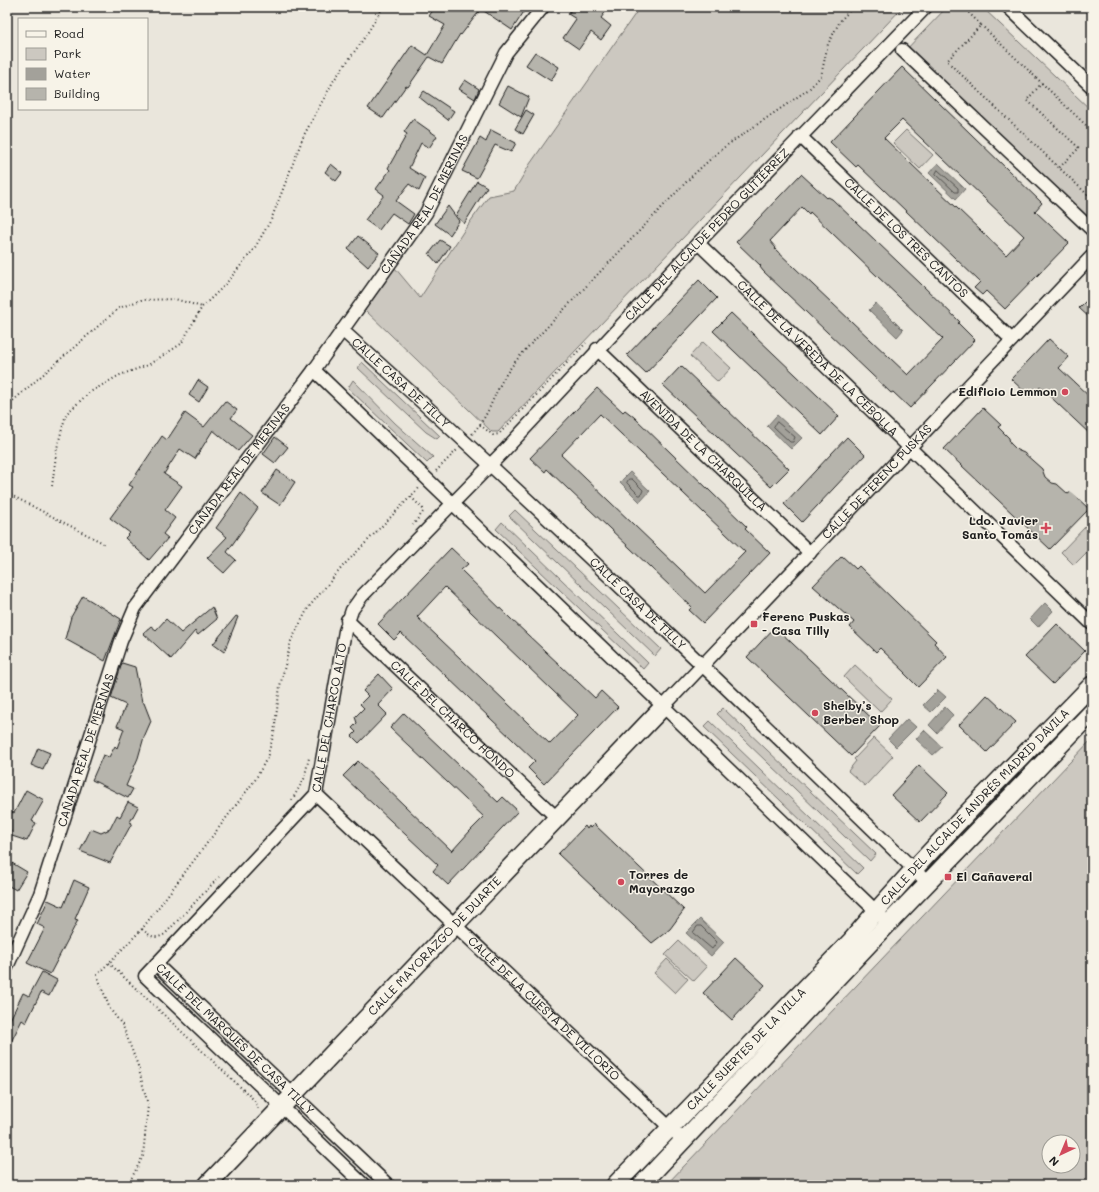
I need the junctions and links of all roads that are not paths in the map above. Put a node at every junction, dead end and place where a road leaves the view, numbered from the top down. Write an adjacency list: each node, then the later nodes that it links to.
1 (543, 7): 10 (street, CAÑADA REAL DE MERINAS)
2 (926, 7): 6 (street, CALLE DEL ALCALDE PEDRO GUTIÉRREZ)
3 (1008, 7): 5 (street)
4 (902, 50): 7 (street)
5 (1092, 87)
6 (800, 136): 8 (street, CALLE DEL ALCALDE PEDRO GUTIÉRREZ); 11 (street, CALLE DE LOS TRES CANTOS)
7 (1092, 230)
8 (698, 243): 12 (street, CALLE DEL ALCALDE PEDRO GUTIÉRREZ); 14 (street, CALLE DE LA VEREDA DE LA CEBOLLA)
9 (1092, 256): 11 (street, CALLE DE FERENC PUSKÁS)
10 (342, 330): 13 (street, CAÑADA REAL DE MERINAS); 15 (street, CALLE CASA DE TILLY)
11 (1012, 340): 14 (street, CALLE DE FERENC PUSKÁS)
12 (597, 349): 15 (street, CALLE DEL ALCALDE PEDRO GUTIÉRREZ); 17 (street, AVENIDA DE LA CHARQUILLA)
13 (314, 370): 16 (street); 32 (street, CAÑADA REAL DE MERINAS)
14 (910, 449): 17 (street, CALLE DE FERENC PUSKÁS); 19 (street, CALLE DE LA VEREDA DE LA CEBOLLA)
15 (489, 464): 16 (street, CALLE DEL CHARCO ALTO); 20 (street, CALLE CASA DE TILLY)
16 (450, 503): 18 (street, CALLE DEL CHARCO ALTO); 22 (street)
17 (810, 553): 20 (street, CALLE DE FERENC PUSKÁS)
18 (348, 620): 24 (street, CALLE DEL CHARCO ALTO); 25 (street, CALLE DEL CHARCO HONDO)
19 (1092, 624)
20 (703, 666): 22 (street, CALLE DE FERENC PUSKÁS); 26 (street, CALLE CASA DE TILLY)
21 (1092, 685): 26 (main road, CALLE DEL ALCALDE ANDRÉS MADRID DÁVILA)
22 (662, 708): 25 (main road, CALLE MAYORAZGO DE DUARTE); 28 (street)
23 (1092, 712): 27 (main road, CALLE DEL ALCALDE ANDRÉS MADRID DÁVILA)
24 (316, 794): 30 (street, CALLE DE LA CUESTA DE VILLORIO); 31 (street, CALLE DEL CHARCO ALTO)
25 (557, 818): 30 (main road, CALLE MAYORAZGO DE DUARTE)
26 (915, 870): 27 (street, CALLE CASA DE TILLY); 28 (main road, CALLE DEL ALCALDE ANDRÉS MADRID DÁVILA)
27 (928, 883): 29 (main road, CALLE DEL ALCALDE ANDRÉS MADRID DÁVILA)
28 (876, 912): 29 (street); 34 (main road, CALLE SUERTES DE LA VILLA)
29 (888, 924): 35 (main road, CALLE SUERTES DE LA VILLA)
30 (455, 926): 33 (main road, CALLE MAYORAZGO DE DUARTE); 34 (street, CALLE DE LA CUESTA DE VILLORIO)
31 (156, 964): 33 (street, CALLE DEL MARQUÉS DE CASA TILLY); 33 (street, CALLE DEL MARQUÉS DE CASA TILLY)
32 (7, 967)
33 (287, 1100): 36 (main road, CALLE MAYORAZGO DE DUARTE); 37 (street, CALLE DEL MARQUÉS DE CASA TILLY); 38 (street, CALLE DEL MARQUÉS DE CASA TILLY)
34 (670, 1128): 35 (street, CALLE DE LA CUESTA DE VILLORIO); 39 (main road, CALLE SUERTES DE LA VILLA)
35 (684, 1141): 40 (main road, CALLE SUERTES DE LA VILLA)
36 (207, 1185)
37 (364, 1185)
38 (388, 1185)
39 (615, 1185)
40 (641, 1185)

